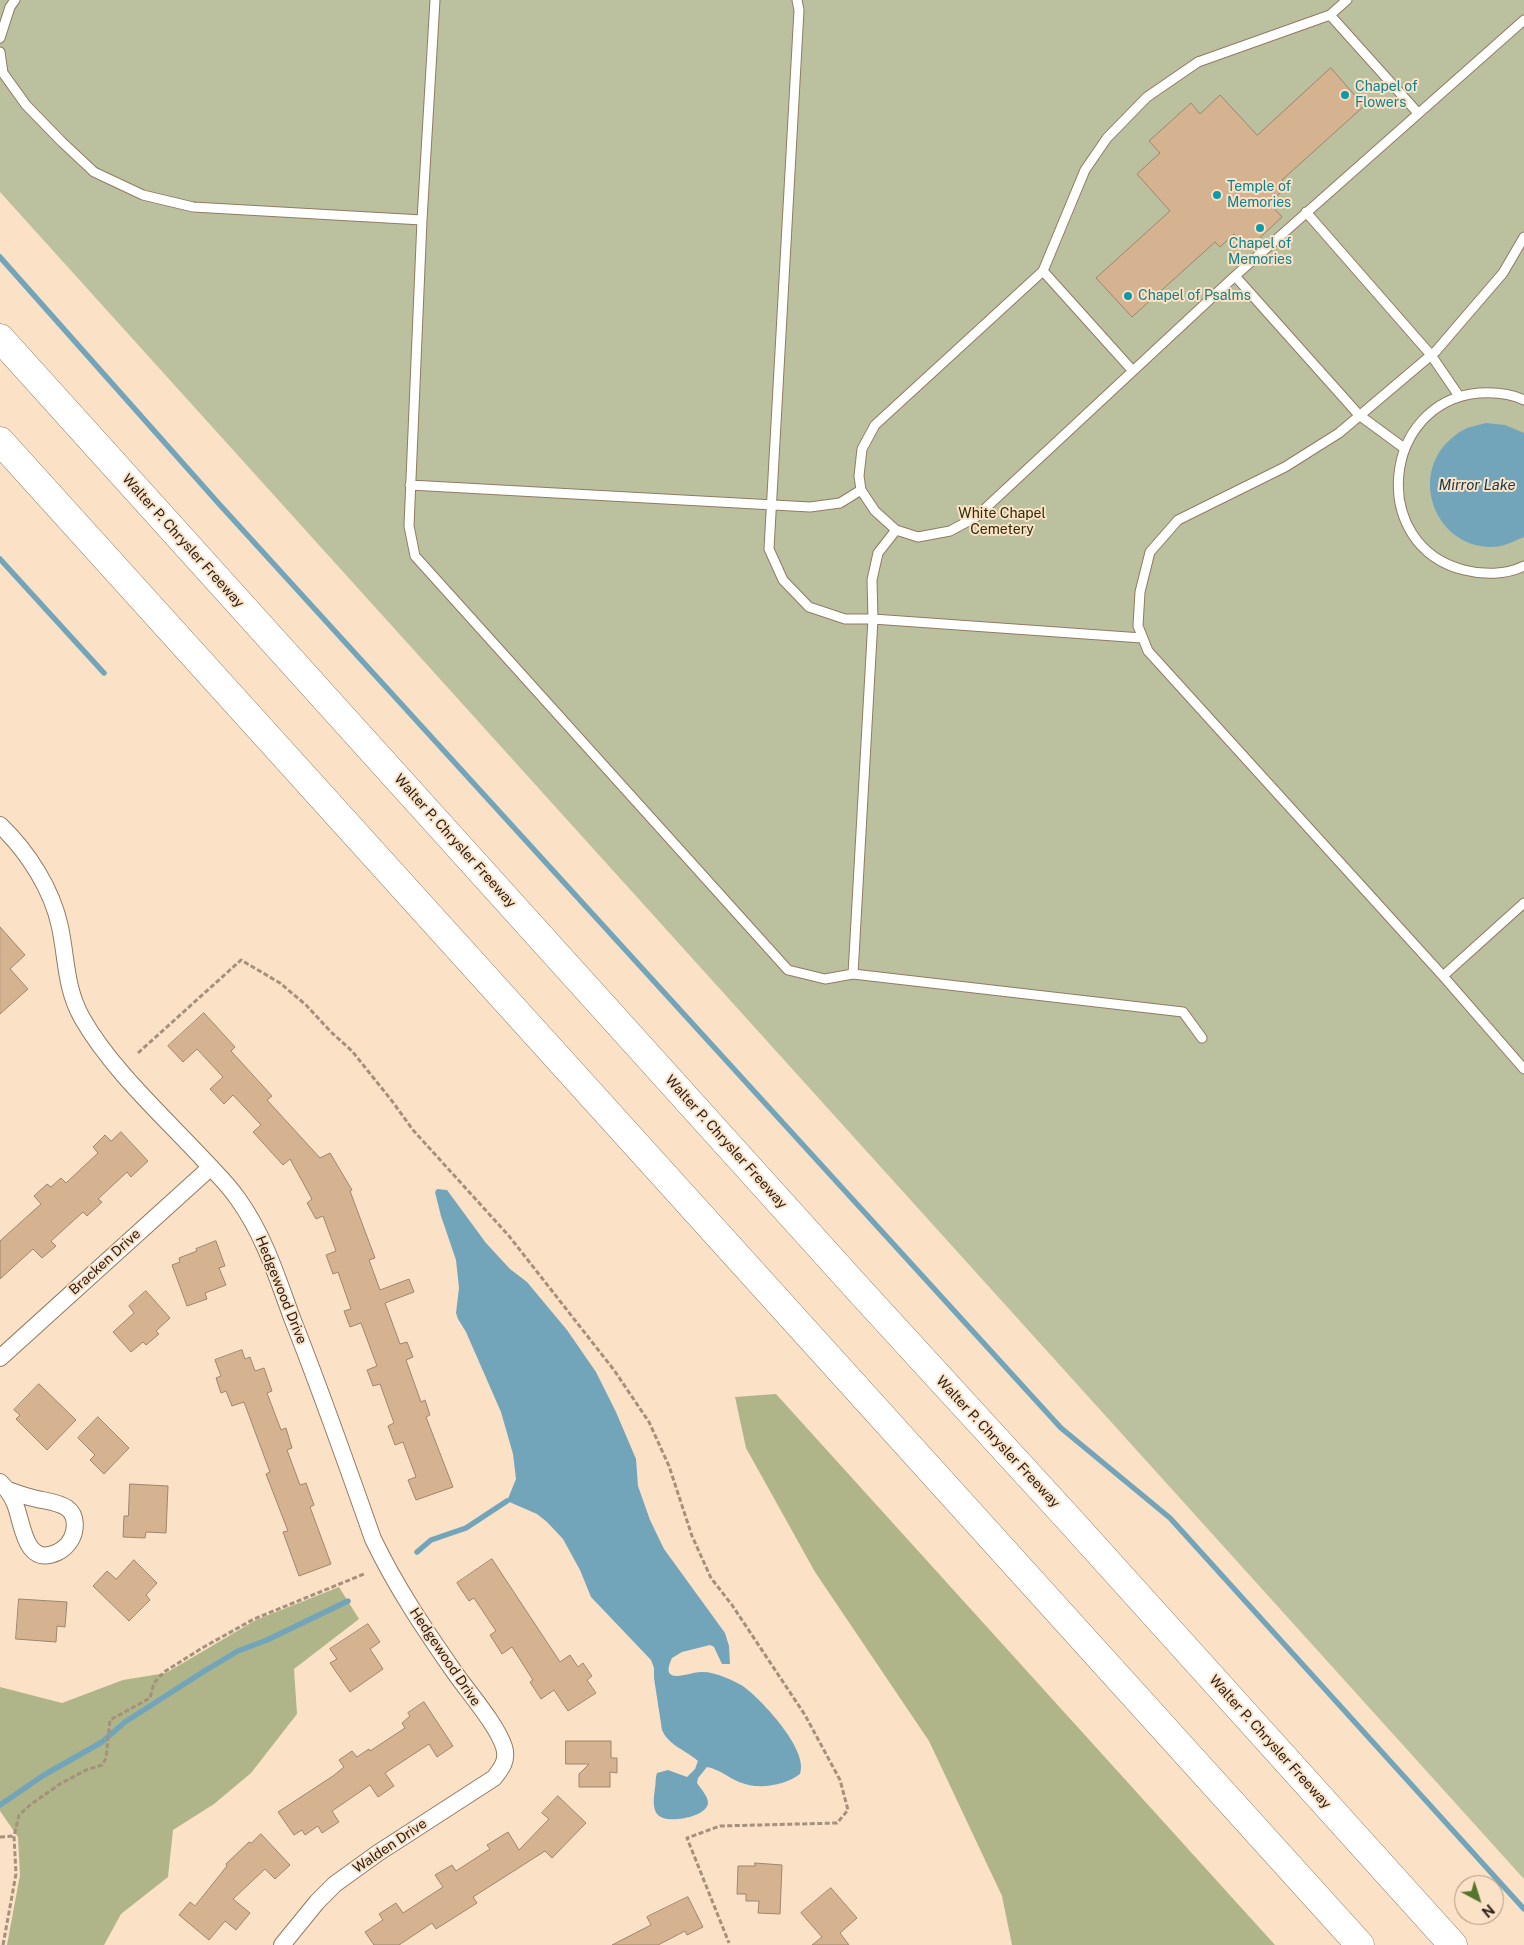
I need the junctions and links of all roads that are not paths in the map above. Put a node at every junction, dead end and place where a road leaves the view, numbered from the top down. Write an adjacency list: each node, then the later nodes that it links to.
1 (15, 0): 7 (lane)
2 (435, 0): 11 (lane)
3 (797, 0): 25 (lane)
4 (1347, 0): 5 (lane)
5 (1330, 15): 9 (lane); 13 (lane)
6 (1524, 20): 9 (lane)
7 (0, 38)
8 (0, 52): 11 (lane)
9 (1418, 113): 10 (lane)
10 (1306, 212): 14 (lane); 16 (lane)
11 (422, 220): 23 (lane)
12 (1524, 237): 16 (lane)
13 (1043, 271): 17 (lane); 24 (lane)
14 (1235, 276): 17 (lane); 20 (lane)
15 (0, 338): 42 (highway, Walter P. Chrysler Freeway)
16 (1431, 355): 18 (lane); 20 (lane)
17 (1132, 370): 26 (lane)
18 (1459, 396): 19 (lane); 22 (lane)
19 (1524, 400)
20 (1359, 415): 22 (lane); 29 (lane)
21 (0, 441): 41 (highway)
22 (1404, 448): 27 (lane)
23 (410, 485): 25 (lane); 32 (lane)
24 (861, 490): 25 (lane); 26 (lane)
25 (771, 506): 28 (lane)
26 (896, 530): 28 (lane)
27 (1524, 566)
28 (873, 619): 29 (lane); 32 (lane)
29 (1142, 638): 33 (lane)
30 (0, 825): 36 (street, Hedgewood Drive)
31 (1524, 903): 33 (lane)
32 (853, 974): 34 (lane)
33 (1443, 976): 35 (lane)
34 (1202, 1038)
35 (1524, 1069)
36 (211, 1167): 37 (street, Bracken Drive); 39 (street, Hedgewood Drive)
37 (0, 1358)
38 (4, 1486): 38 (street)
39 (506, 1759): 40 (street, Walden Drive)
40 (282, 1945)
41 (1360, 1945)
42 (1453, 1945)

